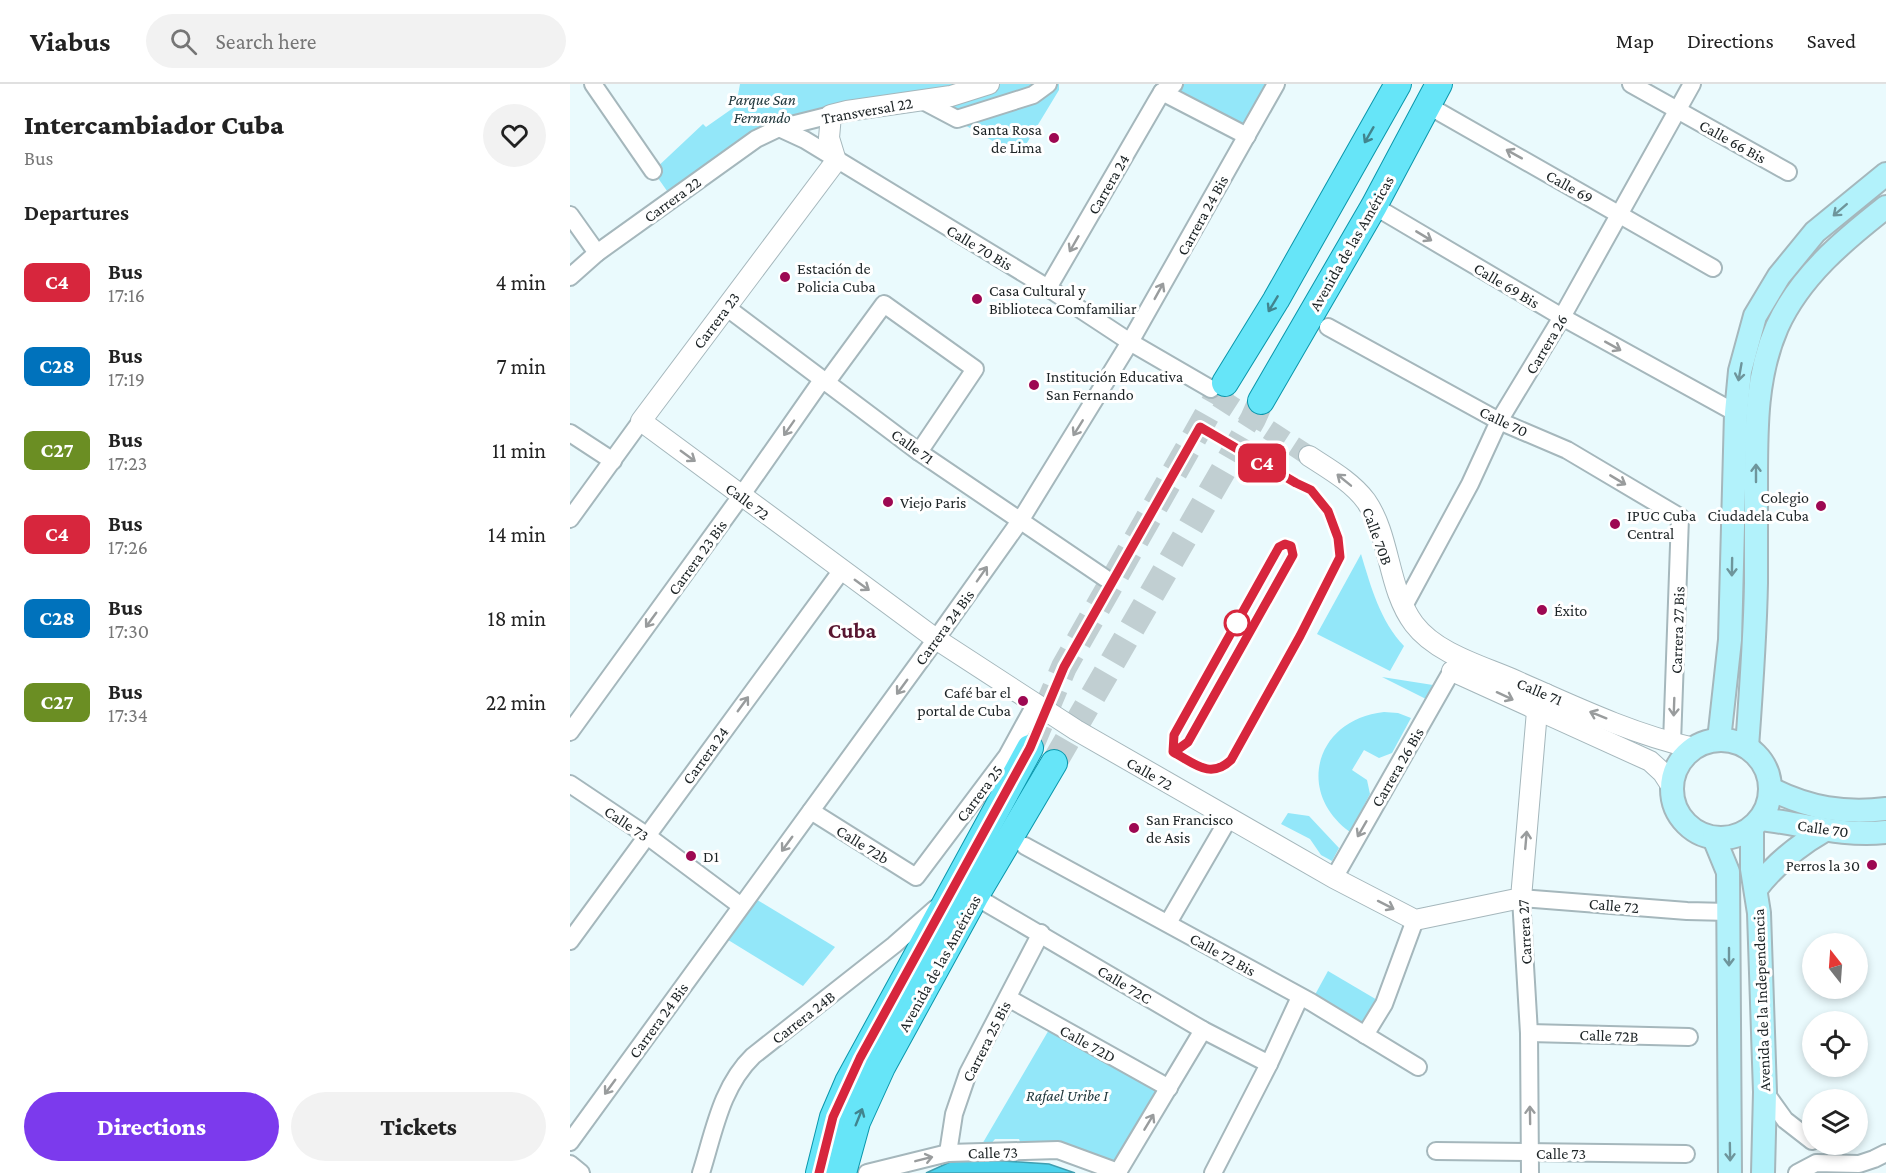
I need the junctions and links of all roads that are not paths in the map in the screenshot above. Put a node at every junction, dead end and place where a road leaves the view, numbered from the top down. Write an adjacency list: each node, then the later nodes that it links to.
1 (593, 84): 16 (street)
2 (989, 84): 10 (street, Transversal 22)
3 (1048, 84): 10 (street)
4 (1276, 84): 14 (street, Carrera 24 Bis)
5 (1398, 84): 32 (main road, one-way to 32)
6 (1631, 84): 11 (street, Calle 66 Bis)
7 (1692, 84): 11 (street, Carrera 26)
8 (1168, 88): 14 (street); 26 (street, Carrera 24, one-way to 26)
9 (1433, 95): 19 (main road, Avenida de las Américas); 21 (street, Calle 69, one-way to 9)
10 (921, 100): 12 (street, Transversal 22)
11 (1678, 110): 17 (street, Calle 66 Bis); 21 (street, Carrera 26)
12 (831, 115): 13 (street, Transversal 22); 15 (street)
13 (779, 128): 15 (street, Calle 70 Bis); 23 (street, Carrera 22)
14 (1247, 136): 30 (street, Carrera 24 Bis, one-way to 14)
15 (836, 161): 26 (street, Calle 70 Bis); 27 (street, Carrera 23)
16 (653, 171)
17 (1788, 172)
18 (1886, 174): 34 (main road, one-way to 34)
19 (1374, 206): 28 (street, Calle 69 Bis, one-way to 28); 33 (main road, Avenida de las Américas)
20 (1886, 207): 55 (main road, one-way to 20)
21 (1620, 214): 24 (street, Calle 69); 28 (street, Carrera 26)
22 (570, 215): 23 (street)
23 (597, 253): 25 (street, Carrera 22)
24 (1713, 268)
25 (570, 277)
26 (1048, 288): 30 (street, Calle 70 Bis)
27 (726, 307): 31 (street, Calle 71); 36 (street, Carrera 23)
28 (1562, 317): 34 (street, Calle 69 Bis, one-way to 34); 35 (street, Carrera 26)
29 (1328, 327): 35 (street, Calle 70)
30 (1130, 342): 32 (street, Calle 70 Bis); 44 (street, Carrera 24 Bis, one-way to 44)
31 (824, 381): 38 (street, Calle 71); 38 (street, Carrera 23 Bis); 41 (street, Carrera 23 Bis, one-way to 41)
32 (1218, 386)
33 (1261, 401)
34 (1736, 413): 53 (main road, one-way to 53)
35 (1499, 421): 42 (street, Calle 70, one-way to 42); 47 (street, Carrera 26)
36 (641, 422): 40 (street, Carrera 23); 41 (street, Calle 72, one-way to 41)
37 (570, 433): 40 (street)
38 (919, 452): 44 (street, Calle 71)
39 (1310, 456): 47 (street, Calle 70B, one-way to 39)
40 (613, 461): 43 (street, Carrera 23)
41 (741, 496): 45 (street, Calle 72); 52 (street, Carrera 23 Bis, one-way to 52)
42 (1680, 517): 54 (street, Carrera 27 Bis, one-way to 54)
43 (570, 519)
44 (1020, 520): 46 (street, Calle 71); 48 (street, Carrera 24 Bis, one-way to 44)
45 (842, 570): 48 (street, Calle 72, one-way to 48); 68 (street, Carrera 24, one-way to 45)
46 (1105, 578)
47 (1404, 606): 49 (street, Calle 71)
48 (936, 639): 50 (street, Calle 72); 63 (street, Carrera 24 Bis, one-way to 63)
49 (1456, 664): 51 (street, Calle 71); 72 (street, Carrera 26 Bis, one-way to 72)
50 (1036, 703): 64 (street, Calle 72); 71 (street, Carrera 25)
51 (1541, 703): 54 (street, Calle 71, one-way to 51); 60 (street, Calle 71); 75 (street, Carrera 27, one-way to 51)
52 (570, 732)
53 (1719, 740): 55 (main road); 57 (main road)
54 (1672, 743): 57 (street, Calle 71)
55 (1747, 747): 61 (main road)
56 (1030, 748): 74 (main road, Avenida de las Américas)
57 (1695, 748): 60 (main road)
58 (1054, 763): 107 (main road, Avenida de las Américas, one-way to 58)
59 (570, 784): 68 (street, Calle 73)
60 (1672, 787): 69 (main road)
61 (1771, 789): 62 (main road, Calle 70); 65 (main road)
62 (1886, 809)
63 (811, 811): 71 (street, Calle 72b); 77 (street, Carrera 24 Bis, one-way to 77)
64 (1229, 818): 72 (street, Calle 72); 80 (street)
65 (1757, 823): 66 (main road, Calle 70); 69 (main road); 73 (main road, Avenida de la Independencia)
66 (1825, 830): 67 (main road, Calle 70); 73 (main road)
67 (1886, 832)
68 (646, 836): 77 (street, Calle 73); 82 (street, Carrera 24)
69 (1714, 838): 78 (main road, Avenida de la Independencia)
70 (1025, 846): 80 (street, Calle 72 Bis)
71 (916, 877)
72 (1334, 878): 79 (street, Calle 72, one-way to 79)
73 (1756, 889): 92 (main road, Avenida de la Independencia)
74 (951, 892): 105 (street, Carrera 24B); 106 (main road, Avenida de las Américas)
75 (1521, 898): 78 (street, Calle 72); 79 (street, Calle 72); 86 (street, Carrera 27)
76 (983, 901): 81 (street, Calle 72C)
77 (741, 906): 94 (street, Carrera 24 Bis, one-way to 94)
78 (1729, 912): 111 (main road, Avenida de la Independencia, one-way to 111)
79 (1415, 920): 87 (street)
80 (1168, 923): 83 (street, Calle 72 Bis)
81 (1041, 933): 84 (street, Carrera 25 Bis); 85 (street, Calle 72C)
82 (570, 941)
83 (1300, 997): 87 (street, Calle 72 Bis); 89 (street)
84 (1008, 998): 91 (street, Calle 72D); 97 (street, Carrera 25 Bis)
85 (1203, 1030): 89 (street, Calle 72C); 91 (street)
86 (1529, 1033): 88 (street, Calle 72B); 96 (street, Carrera 27, one-way to 86)
87 (1365, 1035): 90 (street, Calle 72 Bis)
88 (1689, 1037)
89 (1269, 1064): 109 (street)
90 (1418, 1067)
91 (1169, 1088): 103 (street, one-way to 91)
92 (1765, 1092): 93 (street); 112 (main road, Avenida de la Independencia)
93 (1802, 1133)
94 (570, 1142)
95 (1436, 1151): 96 (street, Calle 73)
96 (1531, 1152): 99 (street, Calle 73); 110 (street, Carrera 27)
97 (948, 1153): 103 (street, Calle 73); 108 (street, Calle 73, one-way to 97)
98 (1886, 1153): 102 (street)
99 (1686, 1154)
100 (1831, 1155): 102 (street)
101 (570, 1164): 104 (street)
102 (1849, 1169): 113 (street)
103 (1118, 1172)
104 (581, 1173)
105 (701, 1173)
106 (819, 1173)
107 (843, 1173)
108 (867, 1173)
109 (1213, 1173)
110 (1530, 1173)
111 (1730, 1173)
112 (1763, 1173)
113 (1797, 1173)

